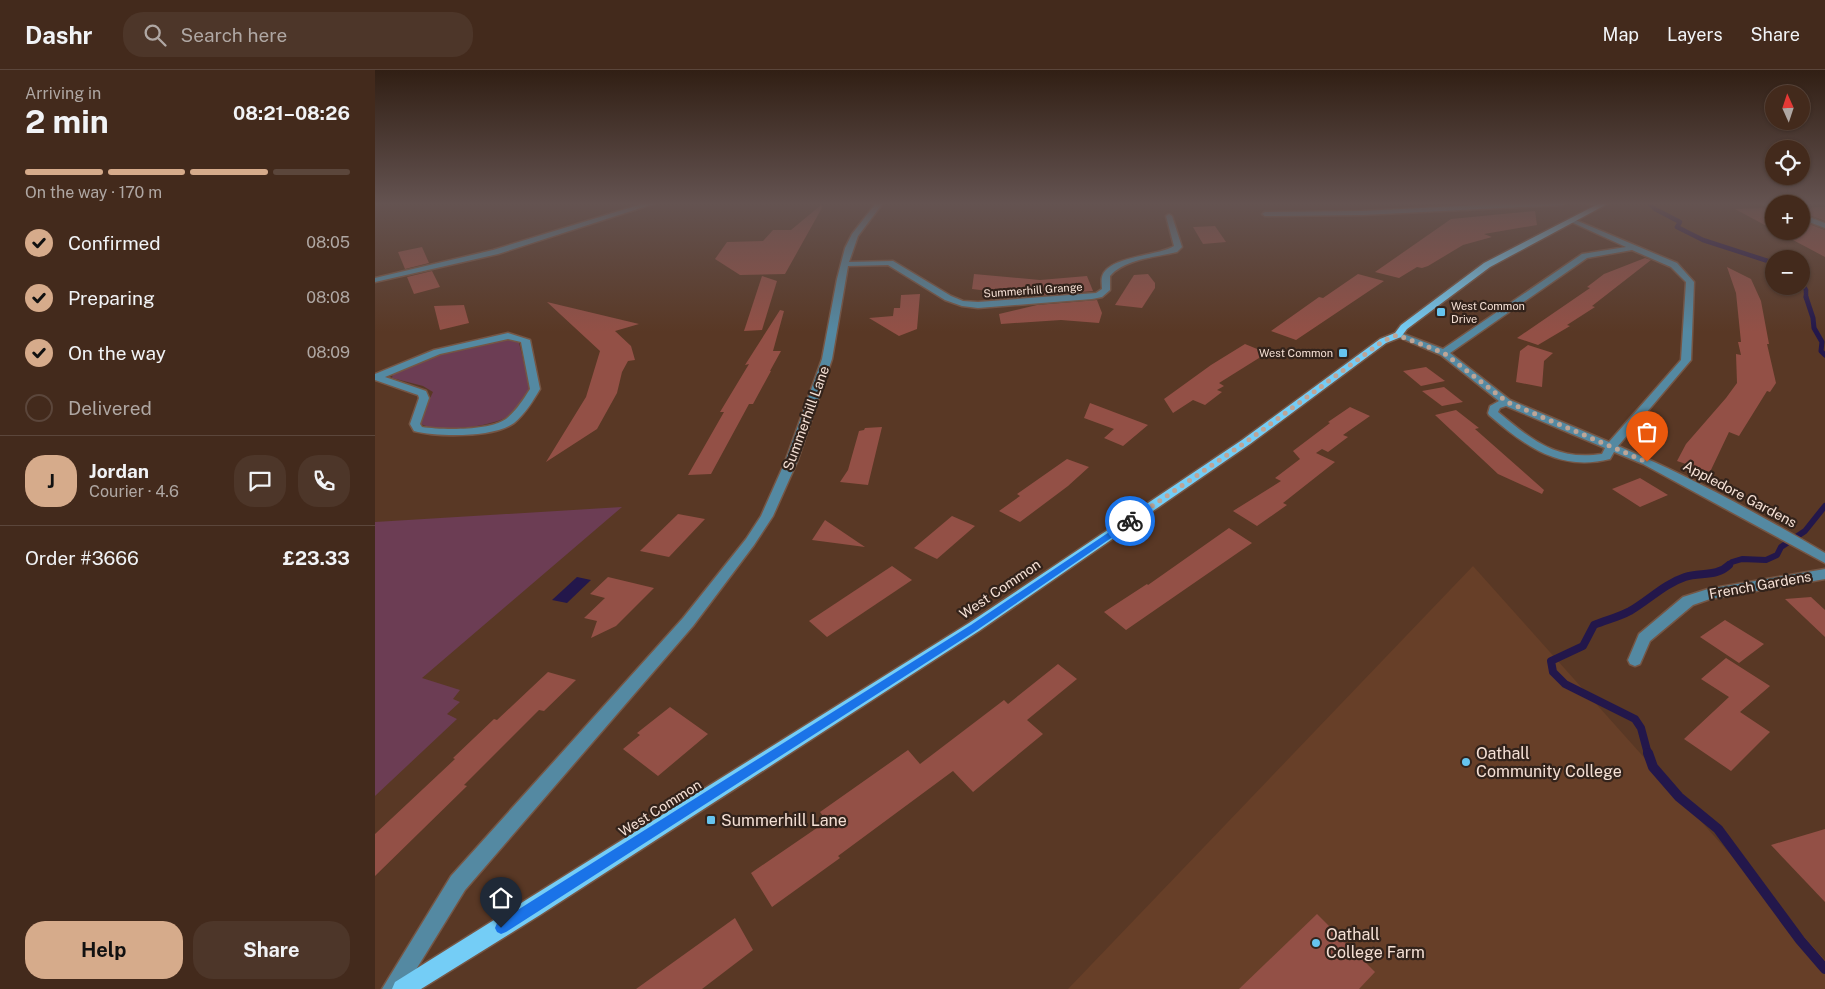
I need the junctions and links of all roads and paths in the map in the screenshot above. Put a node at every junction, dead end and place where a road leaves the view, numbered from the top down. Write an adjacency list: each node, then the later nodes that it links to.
1 (518, 246): 8 (street)
2 (851, 246): 7 (street, Summerhill Lane)
3 (1178, 246): 7 (street, Summerhill Grange)
4 (1523, 246): 9 (main road, West Common)
5 (1627, 246): 6 (street)
6 (1632, 248): 10 (street); 13 (street)
7 (844, 264): 17 (street, Summerhill Lane)
8 (375, 280)
9 (1397, 335): 10 (street); 18 (main road, West Common)
10 (1444, 353): 12 (street)
11 (375, 377): 11 (street)
12 (1507, 402): 13 (street); 13 (street)
13 (1611, 446): 14 (street, Appledore Gardens)
14 (1825, 559)
15 (1825, 574): 16 (street, French Gardens)
16 (1635, 660)
17 (392, 989)
18 (401, 989)

